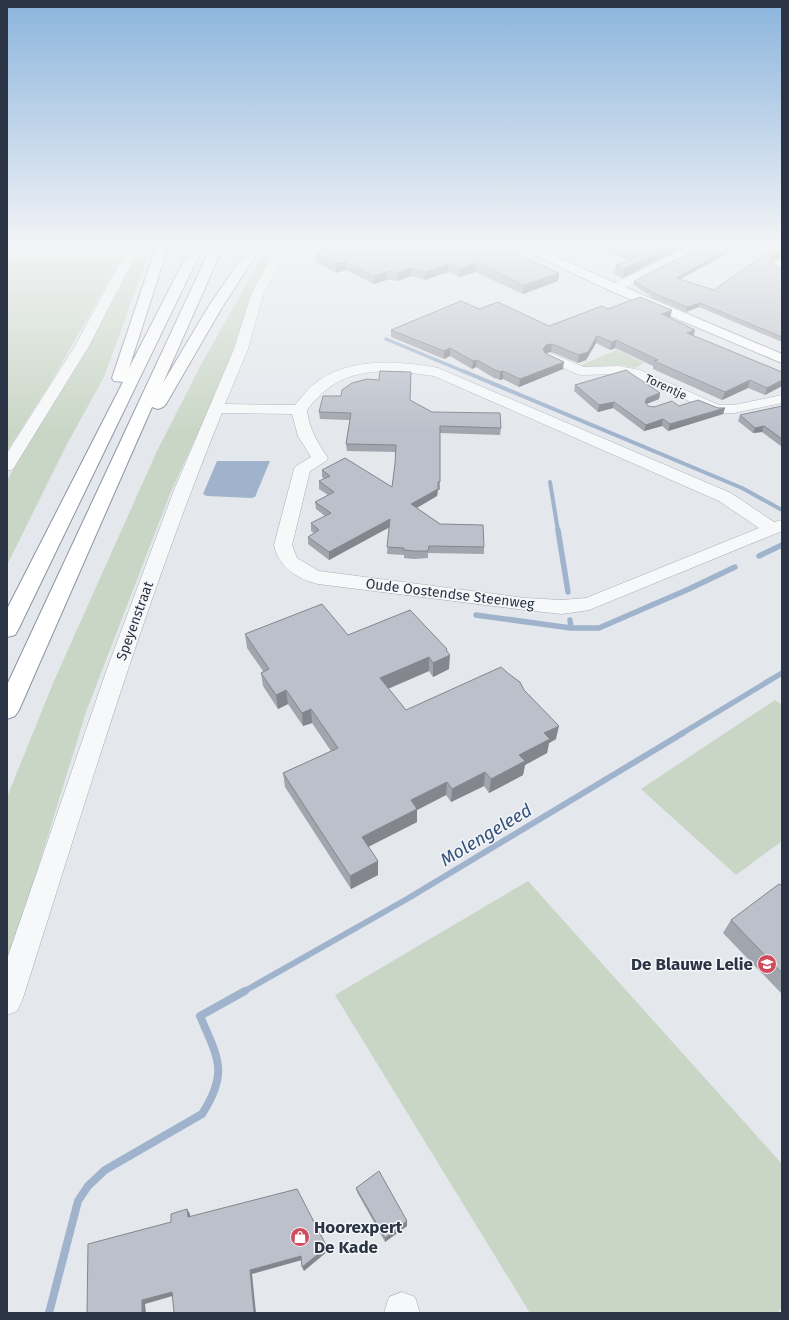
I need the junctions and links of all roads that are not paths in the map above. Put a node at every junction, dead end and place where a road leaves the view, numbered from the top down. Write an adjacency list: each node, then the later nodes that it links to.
1 (102, 309): 17 (street)
2 (142, 309): 11 (main road)
3 (166, 309): 11 (main road)
4 (189, 309): 16 (main road)
5 (214, 309): 16 (main road)
6 (253, 309): 14 (street, Speyenstraat)
7 (663, 309): 9 (main road)
8 (550, 357): 10 (street, Torentje)
9 (782, 359)
10 (686, 396): 12 (street, Torentje); 13 (street)
11 (121, 399): 19 (main road)
12 (782, 399)
13 (670, 403)
14 (216, 408): 15 (street); 21 (street, Speyenstraat)
15 (298, 410): 18 (street, Oude Oostendse Steenweg); 18 (street, Oude Oostendse Steenweg)
16 (131, 433): 20 (main road)
17 (7, 466)
18 (777, 527)
19 (7, 630)
20 (7, 710)
21 (7, 1001)

